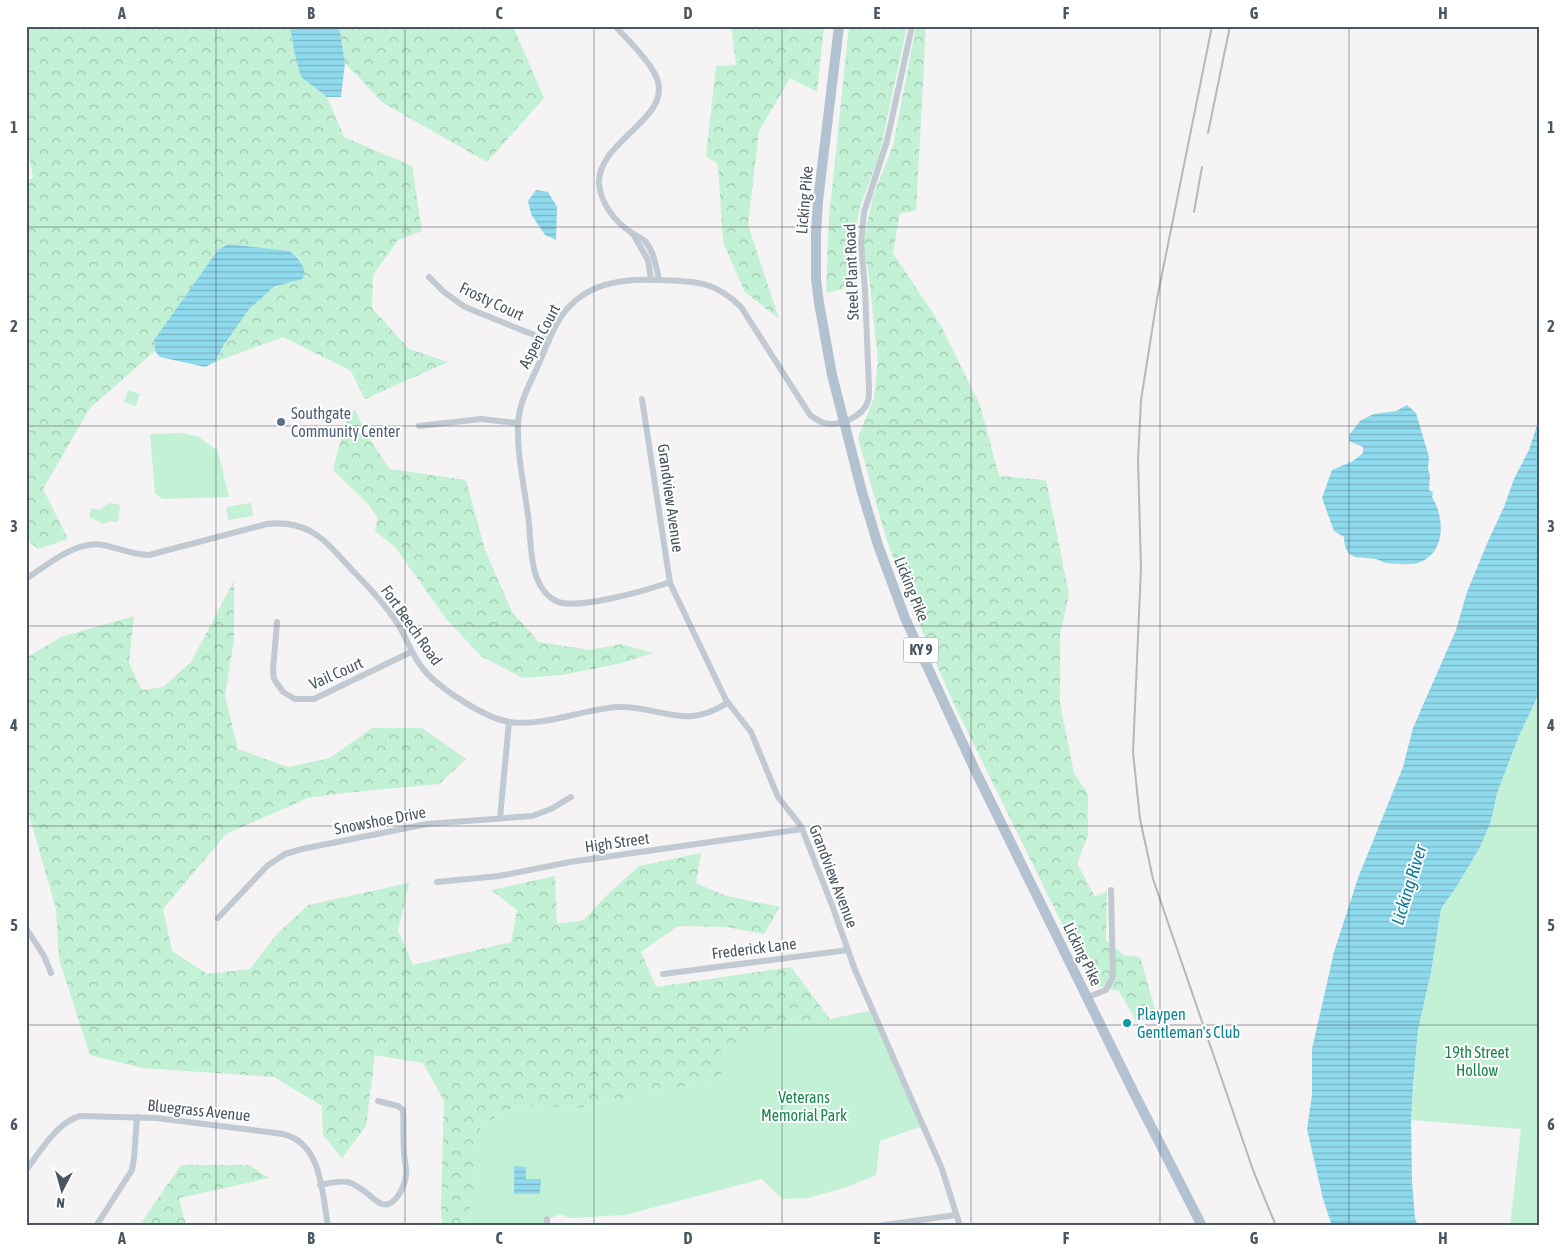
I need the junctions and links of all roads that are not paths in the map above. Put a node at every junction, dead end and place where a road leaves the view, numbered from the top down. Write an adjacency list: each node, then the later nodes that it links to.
1 (615, 26): 4 (street)
2 (839, 26): 10 (main road, Licking Pike / KY 9)
3 (912, 26): 10 (street, Steel Plant Road)
4 (632, 233): 6 (street); 7 (street)
5 (429, 277): 8 (street, Frosty Court)
6 (651, 279): 7 (street, Aspen Court); 8 (street, Aspen Court)
7 (659, 280): 10 (street, Aspen Court)
8 (549, 341): 11 (street, Aspen Court)
9 (642, 399): 14 (street, Grandview Avenue)
10 (845, 421): 29 (main road, Licking Pike / KY 9)
11 (517, 423): 12 (street); 14 (street, Aspen Court)
12 (419, 426)
13 (26, 579): 16 (street, Fort Beech Road)
14 (670, 582): 17 (street, Grandview Avenue)
15 (277, 622): 16 (street, Vail Court)
16 (412, 652): 18 (street, Fort Beech Road)
17 (727, 703): 18 (street, Fort Beech Road); 21 (street, Grandview Avenue)
18 (509, 722): 20 (street)
19 (571, 798): 20 (street, Snowshoe Drive)
20 (500, 818): 24 (street, Snowshoe Drive)
21 (802, 829): 22 (street, High Street); 26 (street, Grandview Avenue)
22 (437, 882)
23 (1111, 890): 29 (street)
24 (218, 918)
25 (26, 928): 27 (street)
26 (848, 950): 28 (street, Frederick Lane); 34 (street, Grandview Avenue)
27 (51, 973)
28 (663, 974)
29 (1088, 997): 39 (main road, Licking Pike / KY 9)
30 (378, 1101): 33 (street)
31 (137, 1117): 32 (street, Bluegrass Avenue); 33 (street, Bluegrass Avenue); 35 (street)
32 (26, 1170)
33 (320, 1185): 36 (street, Bluegrass Avenue)
34 (956, 1215): 37 (street); 38 (street, Grandview Avenue)
35 (96, 1226)
36 (328, 1226)
37 (877, 1226)
38 (960, 1226)
39 (1202, 1226)

